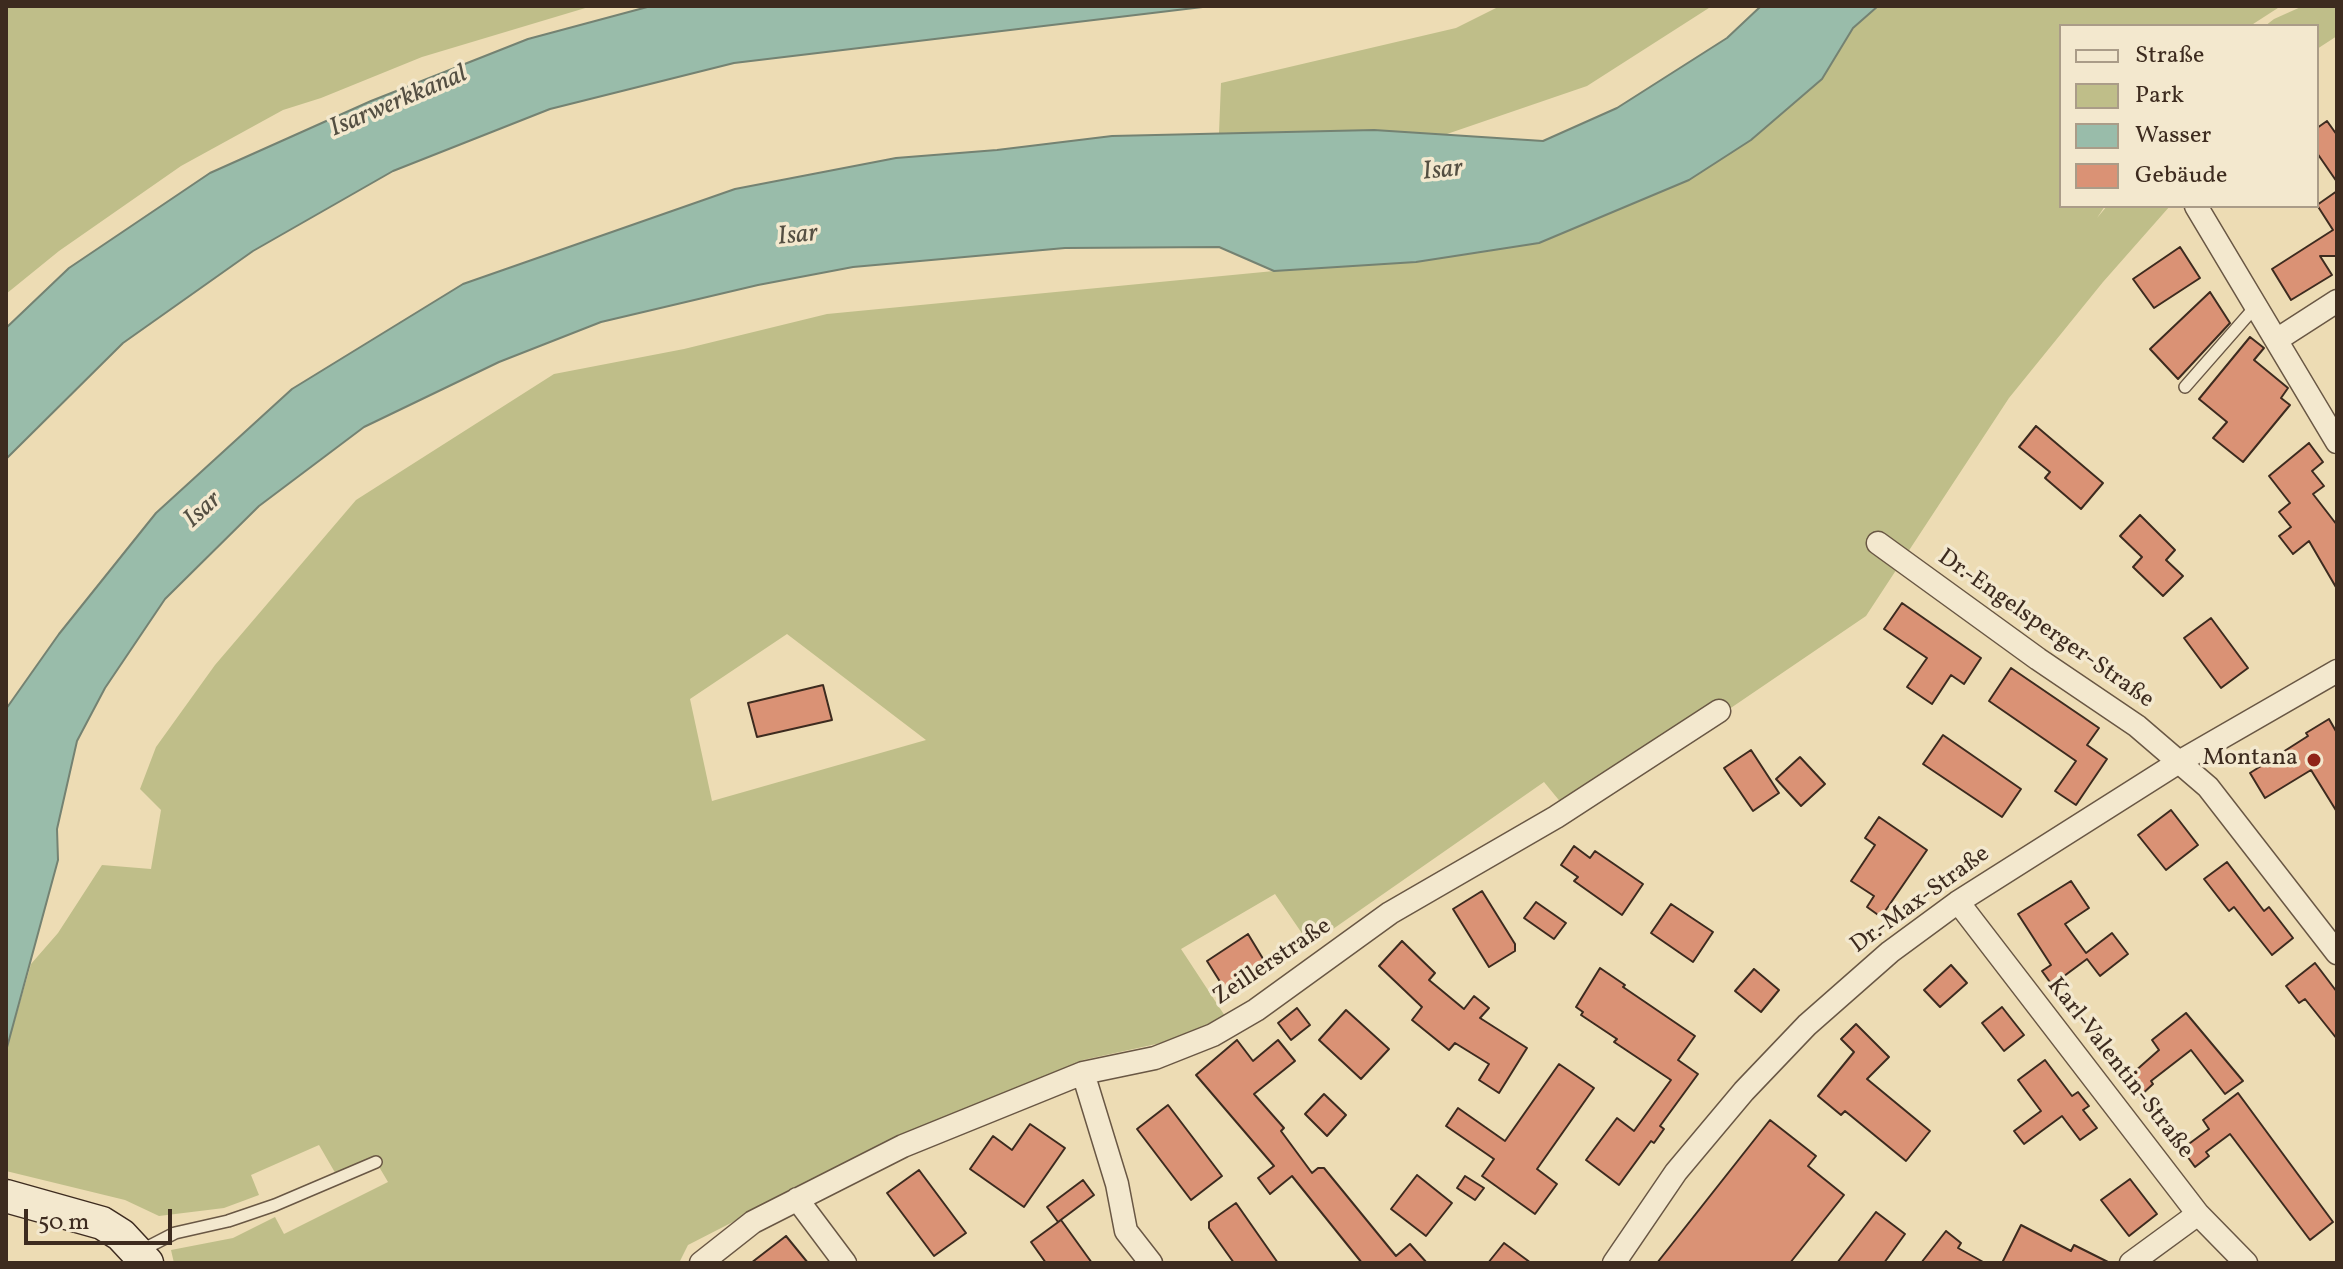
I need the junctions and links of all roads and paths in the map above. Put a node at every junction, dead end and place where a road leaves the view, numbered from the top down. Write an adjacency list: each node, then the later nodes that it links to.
1 (2197, 208): 3 (street)
2 (2337, 301): 4 (street)
3 (2256, 305): 4 (street); 5 (lane)
4 (2278, 339): 6 (street)
5 (2185, 387)
6 (2337, 442)
7 (1878, 543): 10 (street, Dr.-Engelsperger-Straße)
8 (2337, 671): 10 (street, Dr.-Max-Straße)
9 (1719, 711): 13 (street, Zeillerstraße)
10 (2179, 762): 11 (street, Dr.-Max-Straße); 12 (street, Dr.-Engelsperger-Straße)
11 (1958, 902): 17 (street, Karl-Valentin-Straße); 22 (street, Dr.-Max-Straße)
12 (2337, 953)
13 (1083, 1073): 16 (street, Zeillerstraße); 21 (street)
14 (376, 1162): 18 (lane)
15 (6, 1196): 18 (main road)
16 (797, 1199): 19 (street, Zeillerstraße); 20 (street)
17 (2198, 1214): 23 (street); 24 (street, Karl-Valentin-Straße)
18 (143, 1258)
19 (701, 1263)
20 (845, 1263)
21 (1151, 1263)
22 (1614, 1263)
23 (2131, 1263)
24 (2246, 1263)

